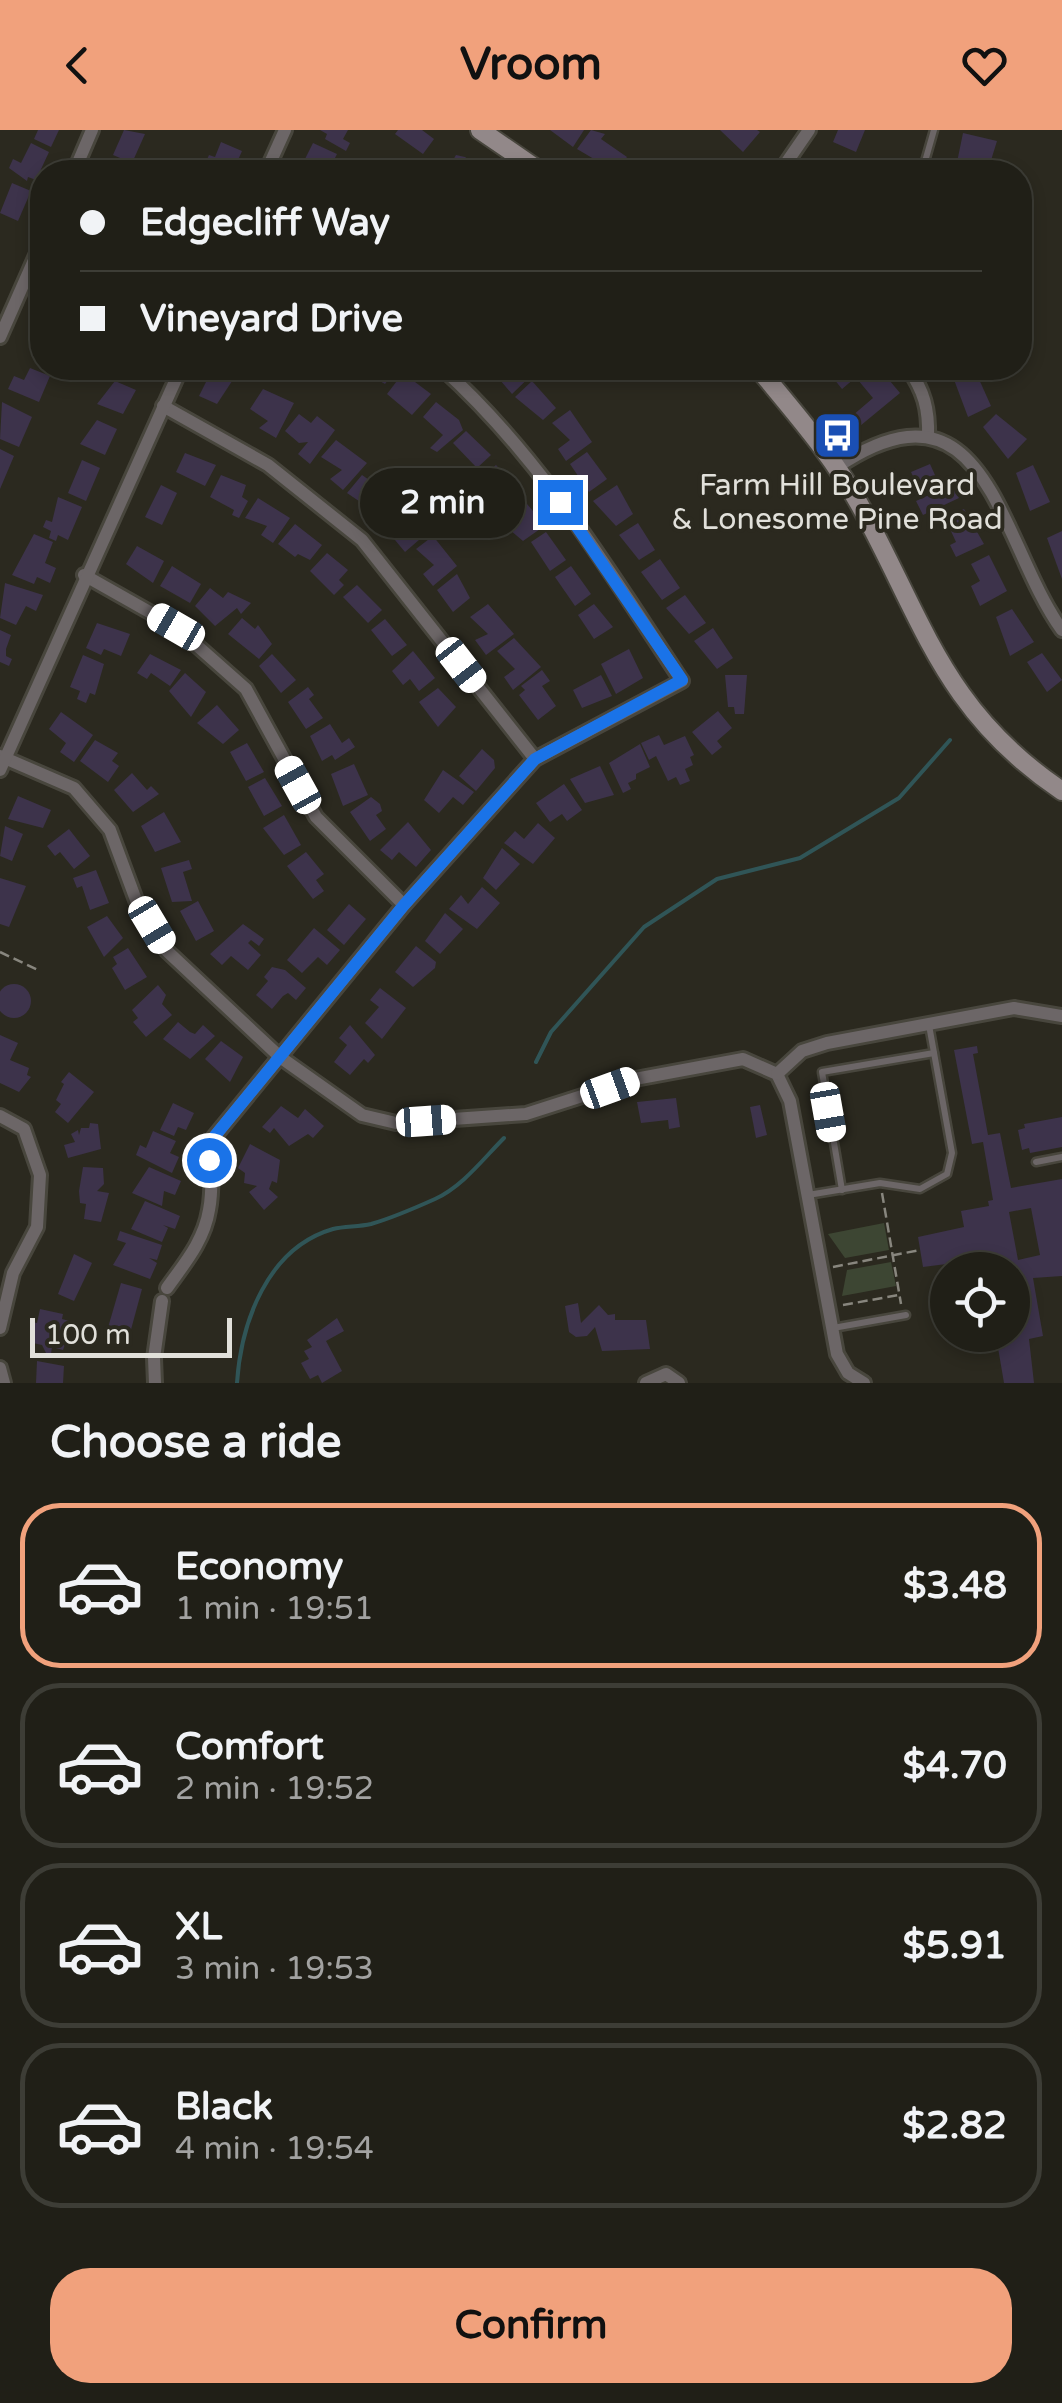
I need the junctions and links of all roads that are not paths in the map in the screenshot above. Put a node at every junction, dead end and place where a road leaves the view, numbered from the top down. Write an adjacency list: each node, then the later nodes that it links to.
1 (92, 130): 6 (street)
2 (285, 130): 7 (street)
3 (480, 130): 8 (main road)
4 (809, 130): 9 (street)
5 (934, 130): 10 (lane)
6 (79, 160)
7 (271, 160)
8 (524, 160)
9 (788, 160)
10 (925, 160)
11 (30, 269): 12 (street)
12 (0, 337)
13 (175, 380): 17 (street)
14 (455, 380): 22 (street)
15 (768, 380): 19 (main road)
16 (916, 380): 18 (street)
17 (164, 406): 20 (street); 22 (street)
18 (928, 437): 19 (street); 21 (street)
19 (837, 467): 24 (main road)
20 (84, 575): 23 (street); 25 (street)
21 (1062, 630)
22 (535, 759): 25 (street)
23 (2, 762): 29 (street)
24 (1062, 791)
25 (404, 905): 29 (street)
26 (1062, 1016): 27 (street)
27 (929, 1024): 28 (lane); 30 (street)
28 (934, 1052): 34 (lane); 34 (lane)
29 (280, 1057): 30 (street); 41 (street)
30 (777, 1074): 35 (street)
31 (0, 1116): 37 (street)
32 (1062, 1157): 33 (lane)
33 (1036, 1162)
34 (842, 1190): 35 (lane)
35 (808, 1196): 38 (street)
36 (905, 1315): 38 (lane)
37 (0, 1328)
38 (832, 1328): 44 (street)
39 (0, 1368): 40 (street)
40 (4, 1383)
41 (156, 1383)
42 (646, 1383): 43 (street)
43 (680, 1383)
44 (864, 1383)

